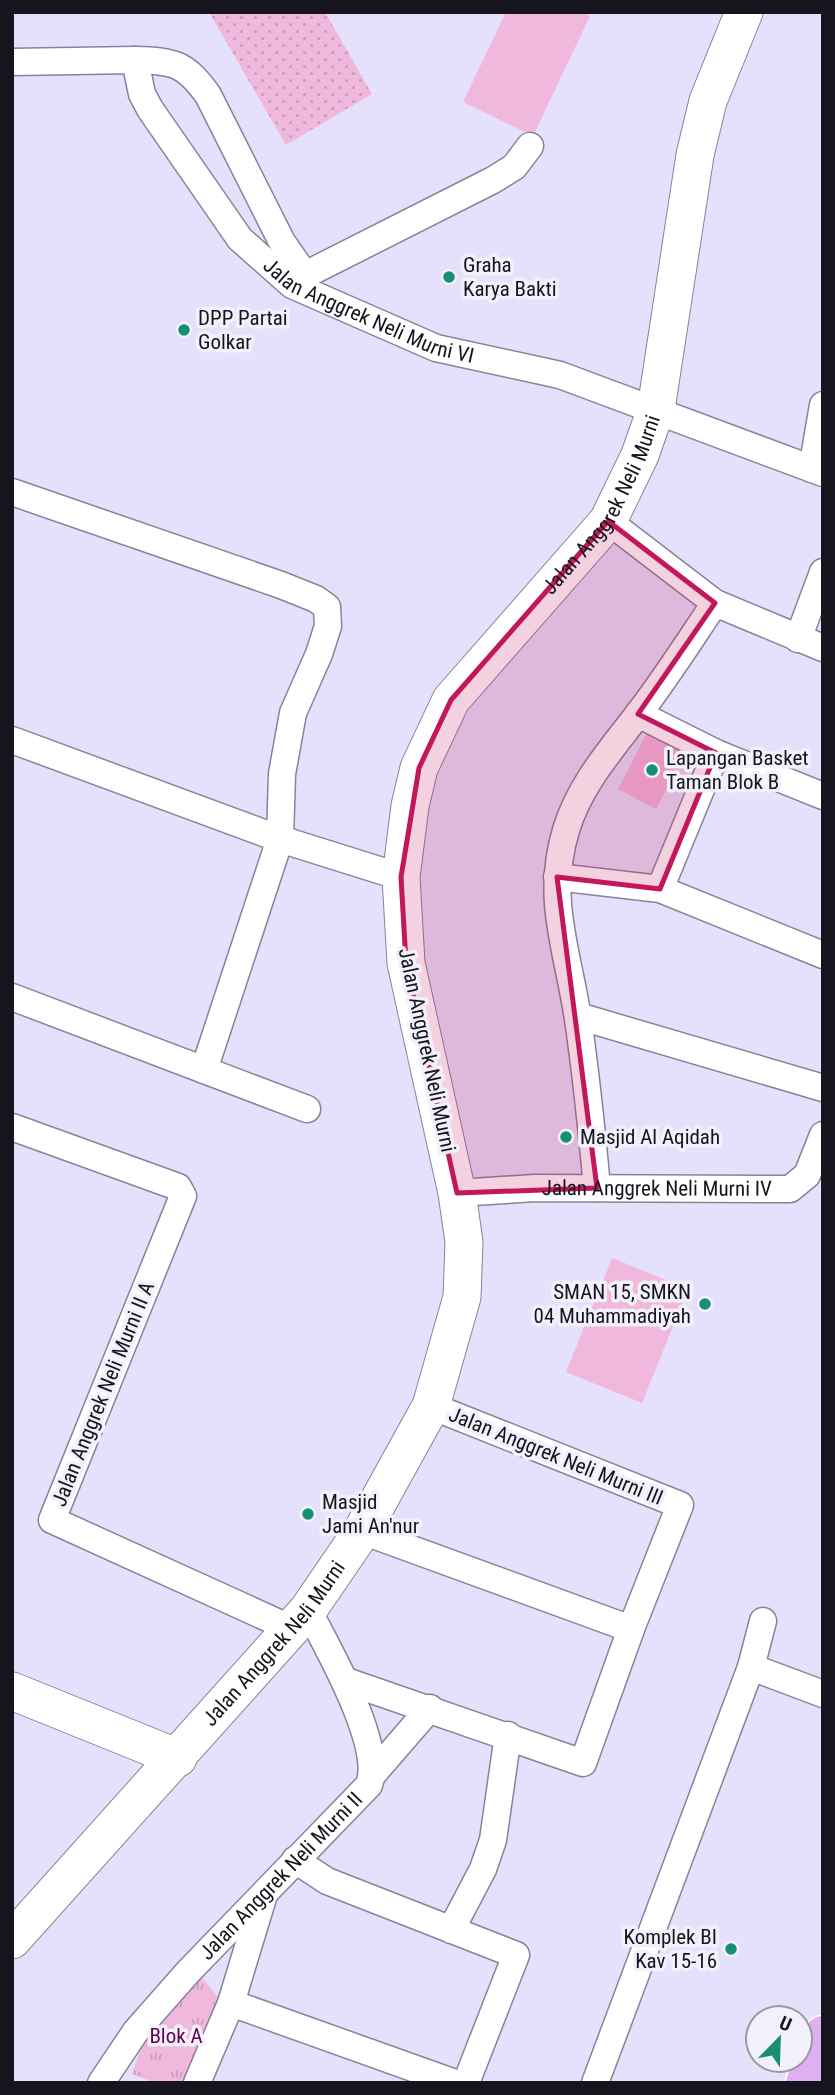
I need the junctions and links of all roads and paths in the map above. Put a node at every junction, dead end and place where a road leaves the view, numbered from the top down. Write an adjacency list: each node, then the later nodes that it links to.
1 (744, 12): 7 (street, Jalan Anggrek Neli Murni)
2 (135, 60): 3 (street); 5 (street, Jalan Anggrek Neli Murni VI); 5 (street)
3 (12, 62)
4 (530, 146): 5 (street)
5 (298, 280): 7 (street, Jalan Anggrek Neli Murni VI)
6 (823, 405): 8 (street)
7 (656, 408): 8 (street, Jalan Anggrek Neli Murni VI); 10 (street, Jalan Anggrek Neli Murni)
8 (817, 471)
9 (12, 492): 18 (street)
10 (608, 521): 12 (street); 19 (street, Jalan Anggrek Neli Murni)
11 (823, 572): 13 (street)
12 (715, 603): 13 (street); 14 (street)
13 (810, 644)
14 (638, 714): 16 (street); 20 (street)
15 (12, 740): 18 (street)
16 (716, 753): 17 (street); 21 (street)
17 (823, 796)
18 (280, 839): 19 (street); 25 (street)
19 (401, 877): 31 (street, Jalan Anggrek Neli Murni)
20 (557, 877): 21 (street); 24 (street)
21 (660, 890): 22 (street)
22 (823, 955)
23 (12, 997): 25 (street)
24 (578, 1016): 26 (street); 30 (street)
25 (204, 1070): 27 (street)
26 (823, 1087)
27 (307, 1109)
28 (12, 1127): 34 (street, Jalan Anggrek Neli Murni II A)
29 (823, 1135): 30 (street, Jalan Anggrek Neli Murni IV)
30 (597, 1188): 31 (street, Jalan Anggrek Neli Murni IV)
31 (457, 1194): 32 (street, Jalan Anggrek Neli Murni)
32 (431, 1406): 33 (street, Jalan Anggrek Neli Murni); 36 (street, Jalan Anggrek Neli Murni III)
33 (362, 1531): 34 (street, Jalan Anggrek Neli Murni); 36 (street)
34 (300, 1619): 38 (street, Jalan Anggrek Neli Murni II); 43 (street, Jalan Anggrek Neli Murni)
35 (763, 1621): 37 (street)
36 (631, 1629): 42 (street)
37 (751, 1667): 40 (street); 55 (street)
38 (346, 1681): 41 (street); 44 (street, Jalan Anggrek Neli Murni II)
39 (12, 1691): 43 (street)
40 (823, 1694)
41 (430, 1708): 42 (street); 44 (street)
42 (508, 1735): 47 (street)
43 (178, 1758): 48 (street, Jalan Anggrek Neli Murni)
44 (373, 1774): 45 (street, Jalan Anggrek Neli Murni II)
45 (295, 1860): 46 (street, Jalan Anggrek Neli Murni II); 47 (street)
46 (265, 1893): 49 (street); 51 (street, Jalan Anggrek Neli Murni II)
47 (451, 1930): 54 (street)
48 (12, 1940)
49 (231, 2003): 52 (street); 53 (street)
50 (823, 2035): 56 (highway)
51 (101, 2083)
52 (197, 2083)
53 (456, 2083)
54 (466, 2083)
55 (595, 2083)
56 (805, 2083)

